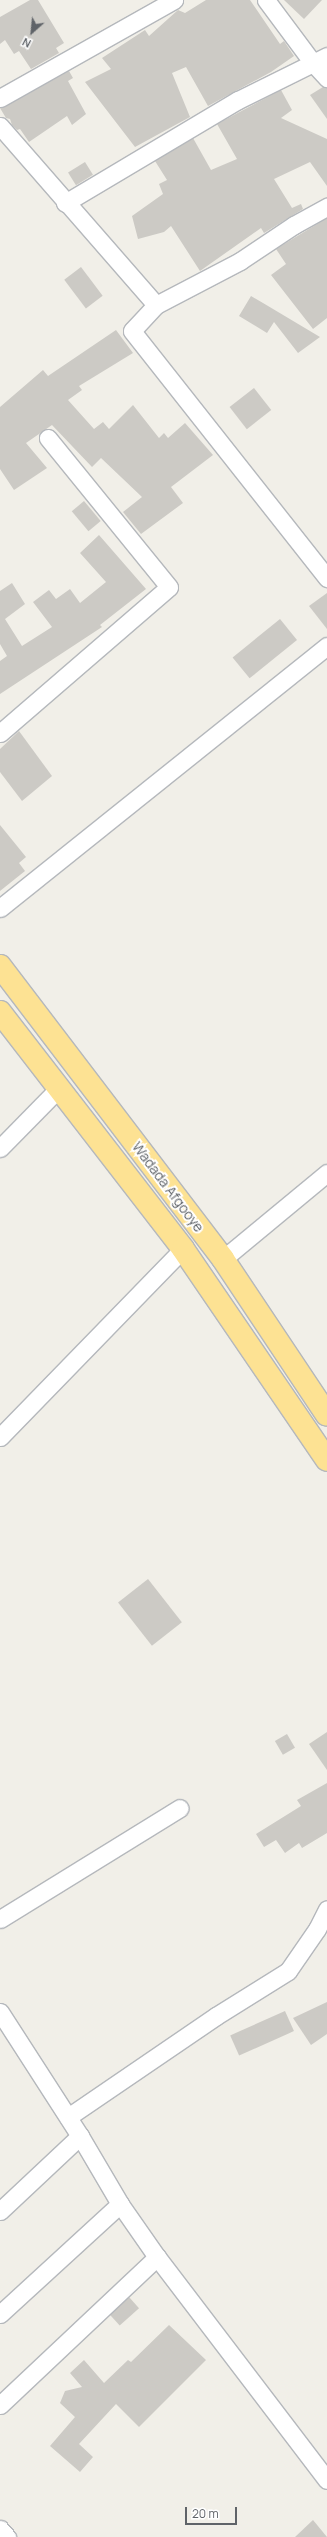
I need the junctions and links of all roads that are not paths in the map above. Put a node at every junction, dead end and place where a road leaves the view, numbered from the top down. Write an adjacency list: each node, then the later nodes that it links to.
1 (174, 0): 5 (street)
2 (266, 0): 3 (street)
3 (320, 60): 4 (street); 7 (street)
4 (327, 78)
5 (0, 98)
6 (0, 126): 7 (street)
7 (65, 204): 9 (street)
8 (327, 207): 9 (street)
9 (156, 305): 11 (street)
10 (48, 438): 13 (street)
11 (327, 578)
12 (327, 646): 14 (street)
13 (0, 733)
14 (0, 908)
15 (0, 966): 21 (highway, Wadada Afgooye)
16 (0, 1012): 17 (highway, Wadada Afgooye)
17 (58, 1089): 18 (street); 20 (highway, Wadada Afgooye)
18 (0, 1148)
19 (327, 1173): 21 (street)
20 (183, 1249): 23 (street); 24 (highway, Wadada Afgooye)
21 (223, 1259): 22 (highway, Wadada Afgooye)
22 (327, 1415)
23 (0, 1437)
24 (327, 1460)
25 (180, 1808): 27 (street)
26 (327, 1909): 29 (street)
27 (0, 1919)
28 (0, 2012): 29 (street)
29 (68, 2116): 30 (street)
30 (80, 2136): 31 (street); 32 (street)
31 (120, 2204): 33 (street); 34 (street)
32 (0, 2210)
33 (157, 2257): 35 (street); 36 (street)
34 (0, 2314)
35 (0, 2405)
36 (327, 2480)
37 (0, 2529): 38 (street)
38 (8, 2537)

